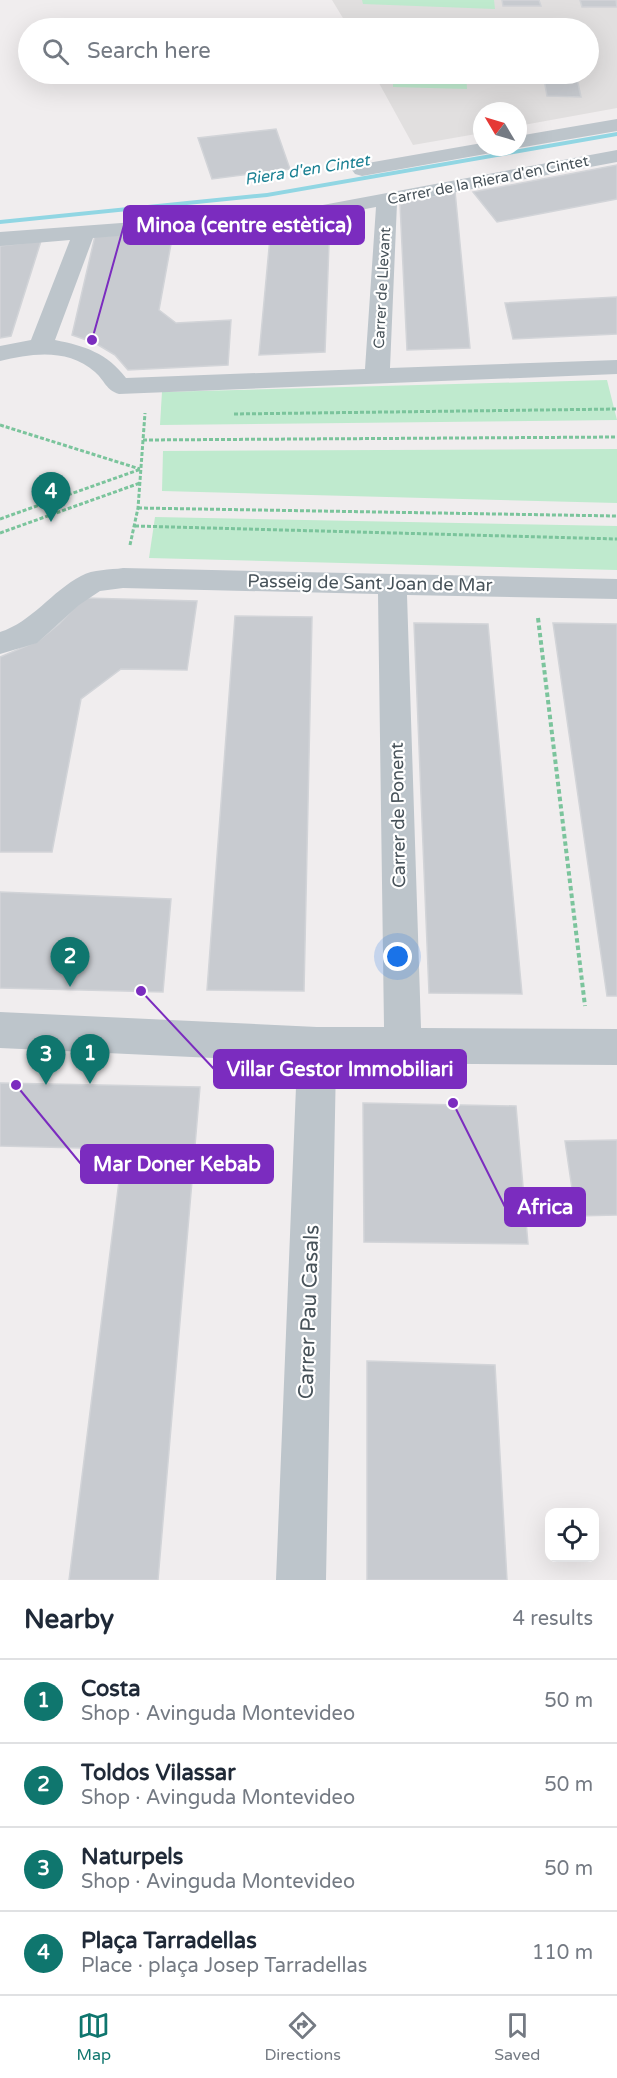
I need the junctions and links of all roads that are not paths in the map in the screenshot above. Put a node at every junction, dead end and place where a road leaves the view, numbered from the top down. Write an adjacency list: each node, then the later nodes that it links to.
1 (617, 125): 2 (street, Carrer de la Riera d'en Cintet)
2 (527, 140)
3 (473, 150): 5 (street, Carrer de la Riera d'en Cintet)
4 (617, 156): 6 (street, Carrer de la Riera d'en Cintet)
5 (362, 170)
6 (387, 199): 7 (street, Carrer de la Riera d'en Cintet); 12 (street, Carrer de Llevant)
7 (84, 233): 8 (street, Carrer de la Riera d'en Cintet); 9 (street)
8 (0, 238)
9 (41, 345): 10 (street); 12 (street)
10 (0, 354)
11 (617, 367): 12 (street)
12 (377, 377)
13 (392, 583): 14 (street, Passeig de Sant Joan de Mar); 15 (street, Passeig de Sant Joan de Mar); 18 (street, Carrer de Ponent)
14 (617, 590)
15 (0, 643)
16 (0, 1029): 17 (street)
17 (317, 1045): 18 (street); 20 (street, Carrer Pau Casals)
18 (403, 1046): 19 (street)
19 (617, 1047)
20 (302, 1580)

